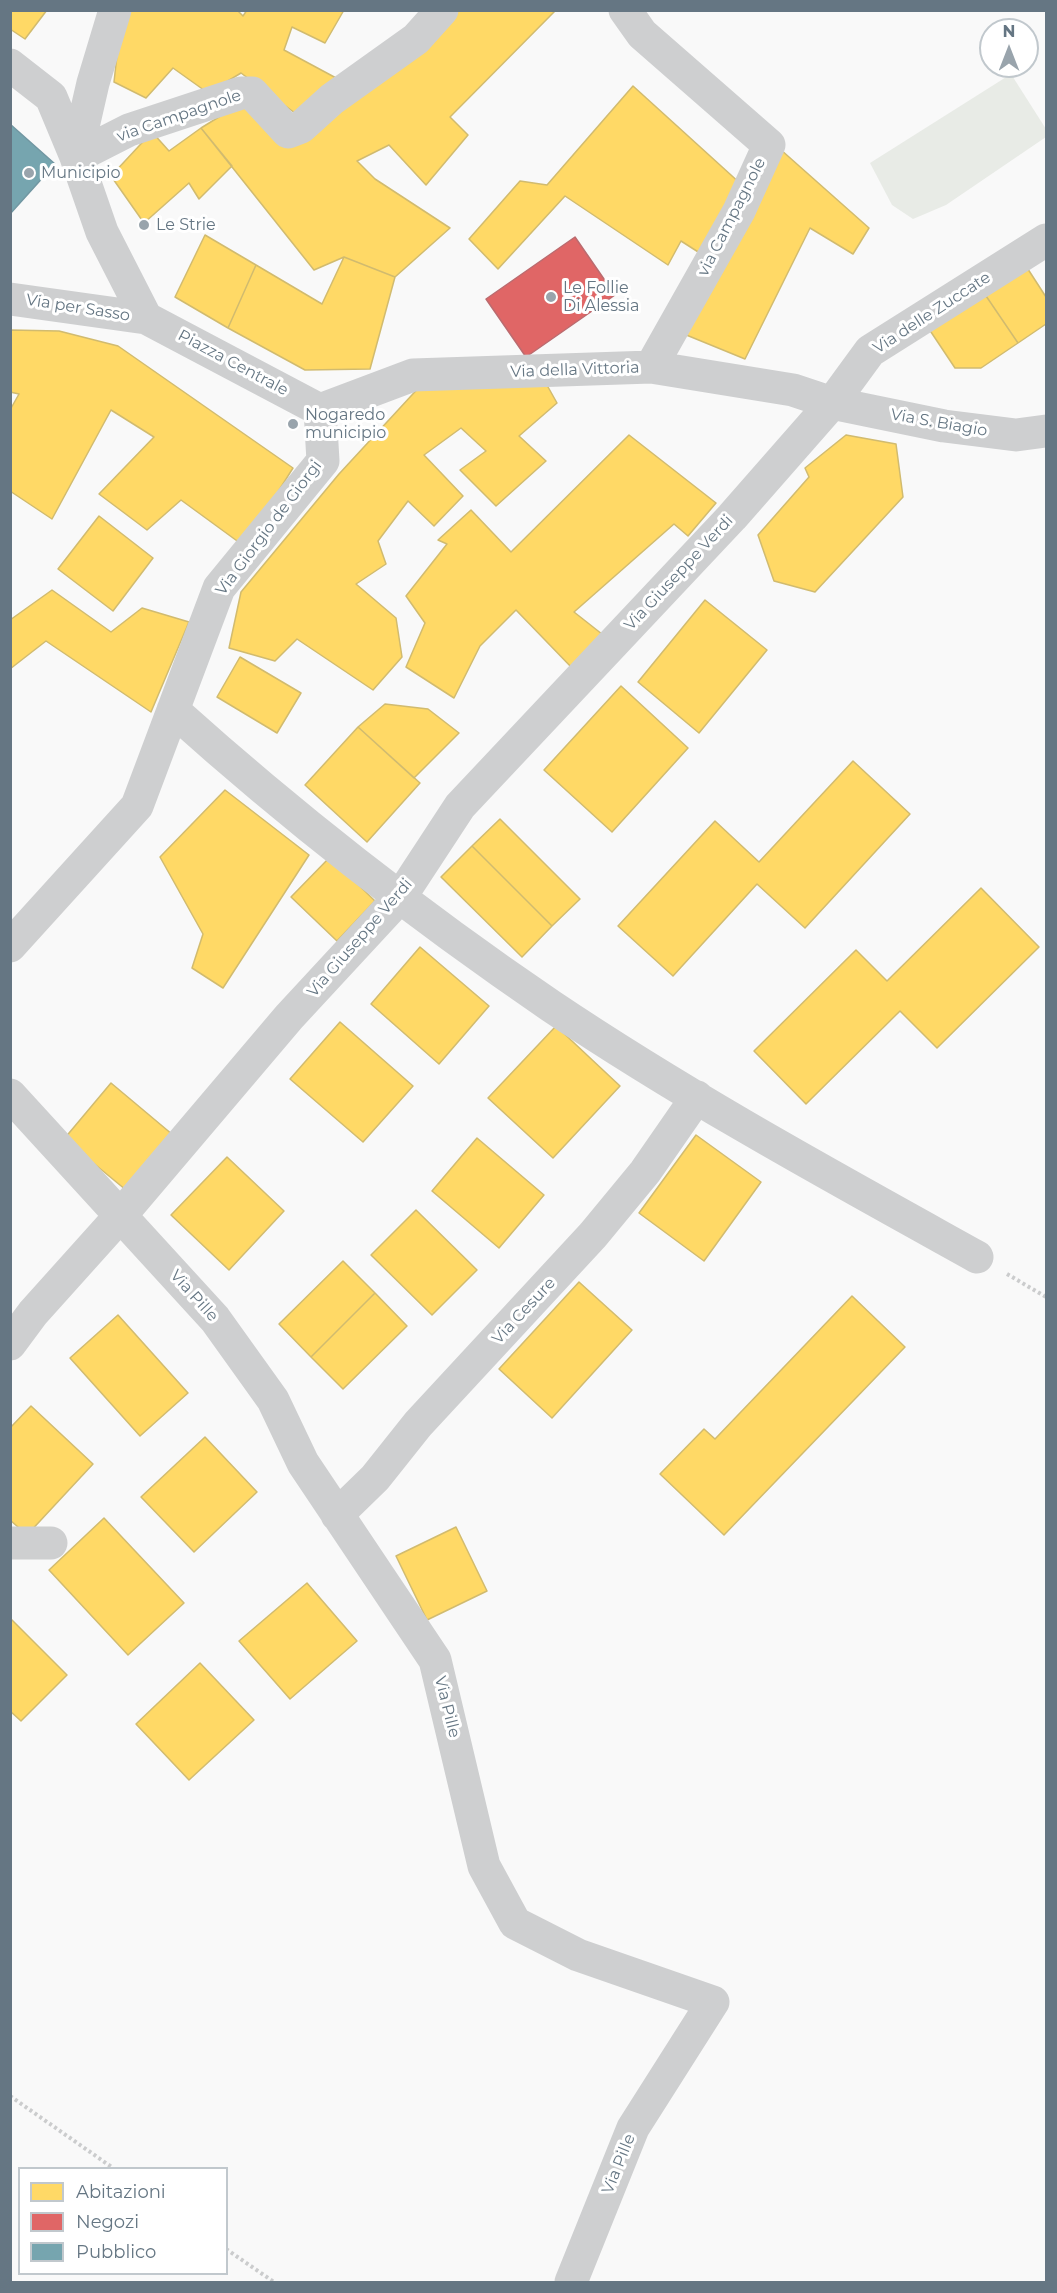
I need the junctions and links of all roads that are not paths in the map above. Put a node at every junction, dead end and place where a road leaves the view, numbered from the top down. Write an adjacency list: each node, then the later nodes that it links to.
1 (115, 10): 5 (street)
2 (442, 10): 5 (street, via Campagnole)
3 (625, 10): 9 (street, via Campagnole)
4 (10, 65): 5 (street)
5 (76, 158): 8 (street)
6 (1047, 240): 10 (street, Via delle Zuccate)
7 (10, 299): 8 (street, Via per Sasso)
8 (146, 318): 11 (street, Piazza Centrale)
9 (651, 367): 10 (street, Via della Vittoria); 11 (street, Via della Vittoria)
10 (832, 403): 12 (street, Via S. Biagio); 14 (street, Via Giuseppe Verdi)
11 (320, 410): 13 (street, Via Giorgio de Giorgi)
12 (1047, 431)
13 (173, 710): 14 (street); 15 (street, Via Giorgio de Giorgi)
14 (401, 896): 17 (street); 18 (street, Via Giuseppe Verdi)
15 (10, 946)
16 (10, 1095): 18 (street, Via Pille)
17 (696, 1097): 19 (street); 21 (street, Via Cesure)
18 (121, 1215): 20 (street, Via Giuseppe Verdi); 21 (street, Via Pille)
19 (978, 1257)
20 (10, 1344)
21 (337, 1515): 24 (street, Via Pille)
22 (51, 1543): 23 (street)
23 (10, 1544)
24 (571, 2283)

